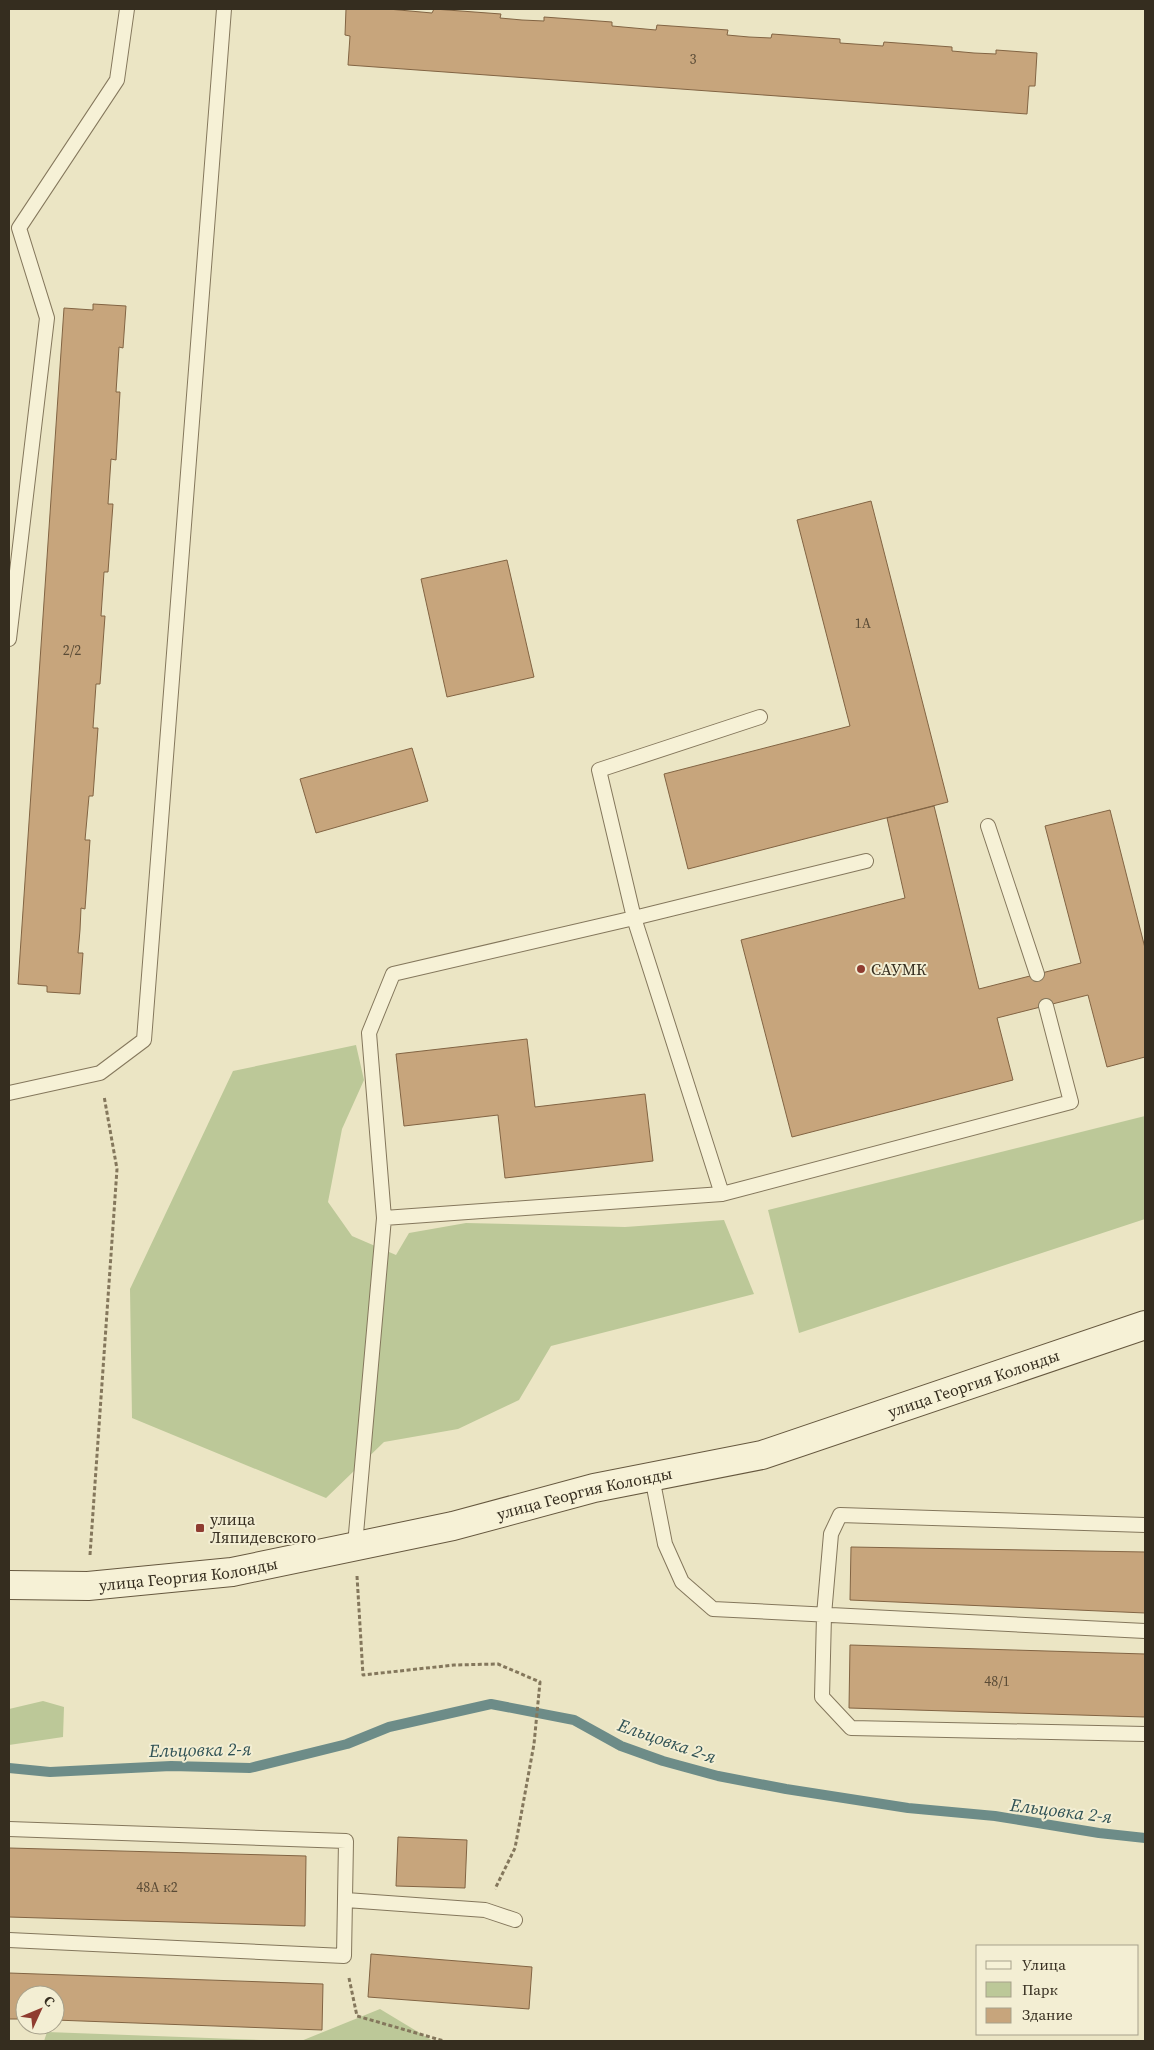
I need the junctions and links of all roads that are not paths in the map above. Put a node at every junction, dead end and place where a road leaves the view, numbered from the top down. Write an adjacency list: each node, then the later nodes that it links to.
1 (127, 9): 3 (lane)
2 (224, 9): 12 (lane)
3 (14, 232): 4 (lane)
4 (9, 614): 5 (lane)
5 (9, 638)
6 (760, 717): 9 (lane)
7 (988, 826): 10 (lane)
8 (866, 861): 9 (lane)
9 (634, 918): 13 (lane); 14 (lane)
10 (1037, 974)
11 (1046, 1006): 13 (lane)
12 (9, 1093)
13 (722, 1194): 14 (lane)
14 (384, 1218): 18 (lane)
15 (1145, 1325): 16 (main road, улица Георгия Колонды)
16 (652, 1477): 18 (main road, улица Георгия Колонды); 20 (lane)
17 (1145, 1525): 20 (lane)
18 (356, 1545): 19 (main road, улица Георгия Колонды)
19 (9, 1585)
20 (824, 1615): 21 (lane); 22 (lane)
21 (1145, 1631)
22 (1145, 1734)
23 (9, 1829): 24 (lane)
24 (346, 1900): 25 (lane); 26 (lane)
25 (515, 1920)
26 (9, 1940)

